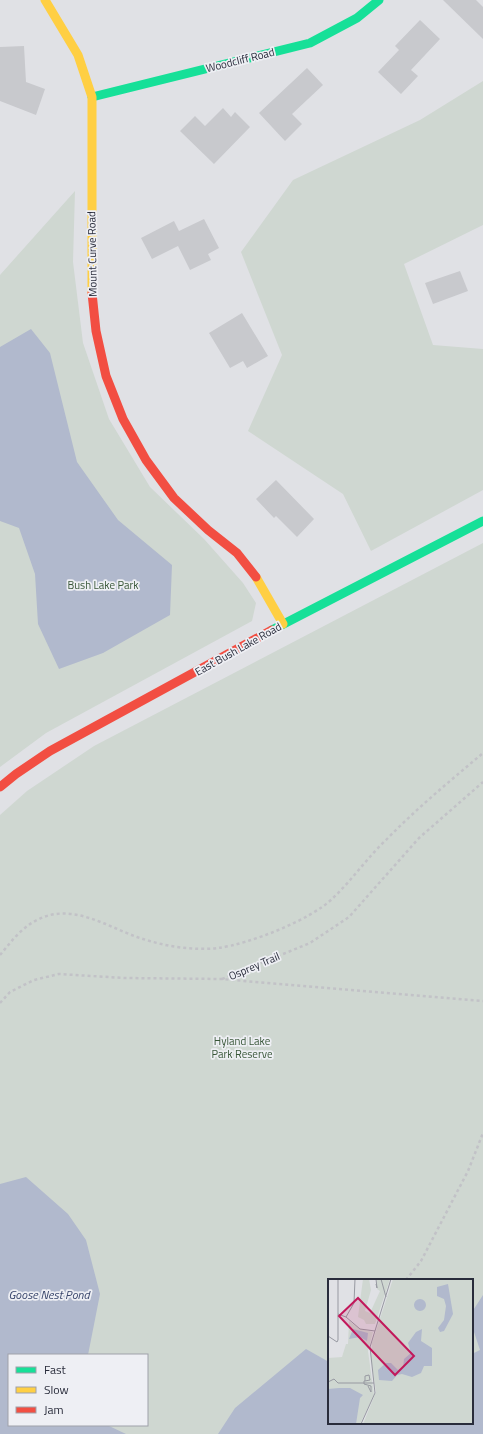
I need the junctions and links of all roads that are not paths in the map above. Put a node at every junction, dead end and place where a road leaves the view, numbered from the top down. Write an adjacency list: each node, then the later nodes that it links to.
1 (45, 0): 3 (street, Mount Curve Road)
2 (379, 0): 3 (street, Woodcliff Road)
3 (92, 97): 5 (street, Mount Curve Road)
4 (483, 521): 5 (street, East Bush Lake Road)
5 (283, 624): 6 (street, East Bush Lake Road)
6 (0, 787)

